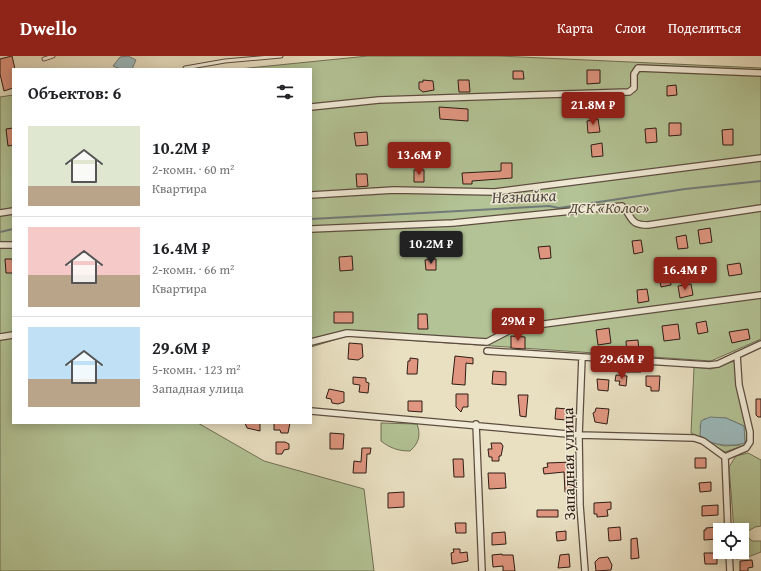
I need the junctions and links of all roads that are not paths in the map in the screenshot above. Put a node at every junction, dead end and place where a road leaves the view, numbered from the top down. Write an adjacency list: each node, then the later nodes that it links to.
1 (53, 56): 3 (lane)
2 (282, 56): 4 (lane)
3 (44, 59)
4 (185, 68)
5 (761, 73): 6 (street)
6 (312, 107)
7 (761, 158): 8 (street)
8 (312, 195)
9 (761, 208): 12 (street)
10 (12, 211): 11 (street)
11 (0, 213)
12 (312, 229)
13 (0, 245): 14 (street)
14 (12, 245)
15 (761, 295): 18 (street)
16 (12, 335): 17 (street)
17 (0, 337)
18 (312, 342)
19 (761, 344): 21 (street)
20 (487, 351): 22 (street)
21 (737, 355): 22 (street); 26 (street)
22 (582, 357): 25 (street, Западная улица)
23 (312, 411): 24 (street)
24 (476, 424): 25 (street); 29 (street)
25 (579, 434): 26 (street); 30 (street, Западная улица)
26 (725, 458): 27 (street)
27 (728, 523)
28 (729, 559): 31 (street)
29 (482, 571)
30 (585, 571)
31 (730, 571)

